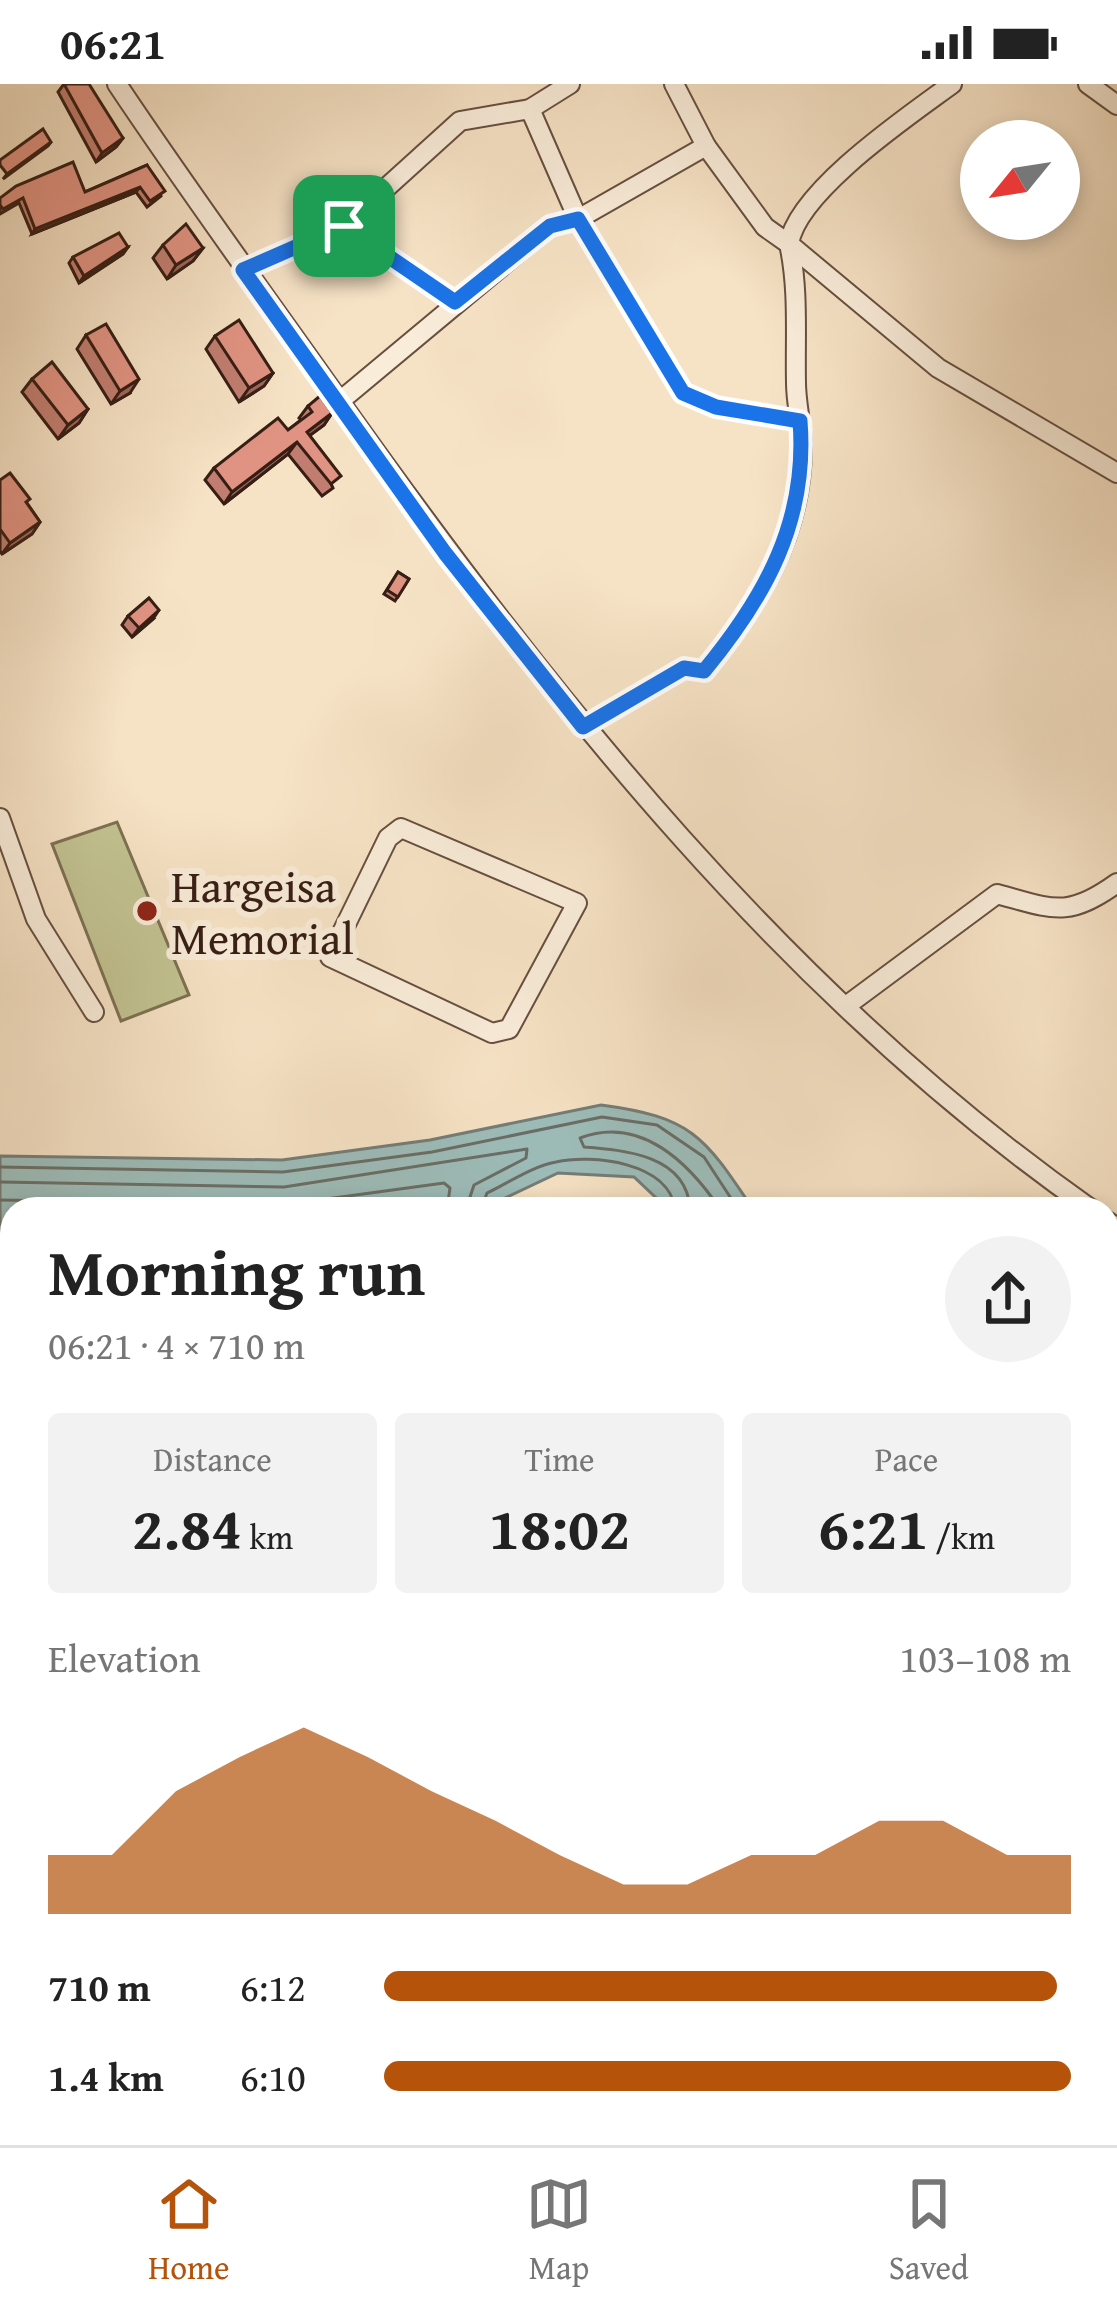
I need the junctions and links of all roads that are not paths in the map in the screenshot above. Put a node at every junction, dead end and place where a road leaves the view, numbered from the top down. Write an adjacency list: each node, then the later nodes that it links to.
1 (117, 84): 12 (street)
2 (570, 84): 7 (street)
3 (674, 84): 8 (street)
4 (952, 84): 11 (street)
5 (1088, 84): 6 (street)
6 (1117, 105)
7 (530, 109): 9 (street); 10 (street)
8 (706, 146): 9 (street); 11 (street)
9 (578, 219): 13 (street); 15 (street)
10 (344, 226): 12 (street); 13 (street)
11 (789, 244): 15 (street); 16 (street)
12 (243, 270): 14 (street)
13 (455, 302): 14 (street)
14 (340, 401): 17 (street)
15 (800, 421): 17 (street)
16 (1117, 473)
17 (583, 727): 21 (street)
18 (0, 818): 22 (street)
19 (1117, 883): 21 (street)
20 (330, 957): 20 (street)
21 (846, 1006): 23 (street)
22 (94, 1012)
23 (1074, 1197)

